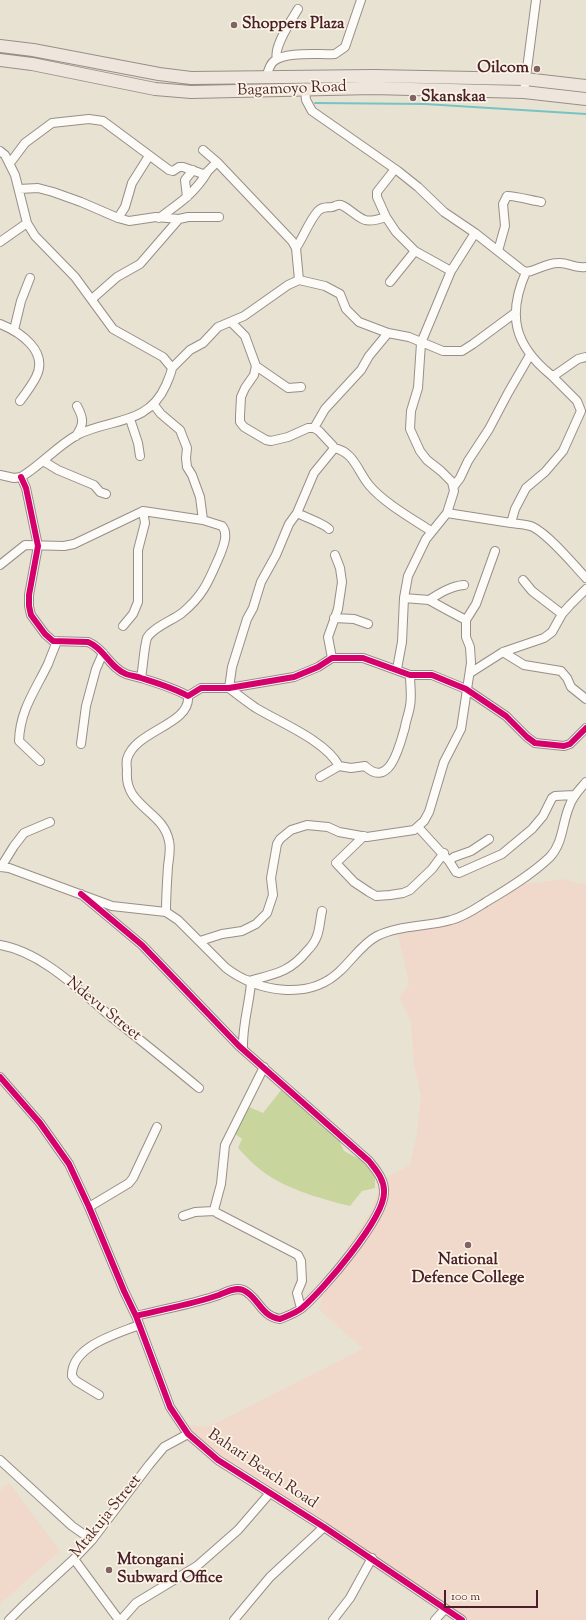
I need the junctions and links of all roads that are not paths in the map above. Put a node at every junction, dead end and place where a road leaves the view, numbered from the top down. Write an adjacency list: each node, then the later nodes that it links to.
1 (361, 0): 5 (street)
2 (536, 0): 8 (street)
3 (298, 9): 5 (street)
4 (0, 46): 7 (highway, Bagamoyo Road)
5 (277, 59): 7 (street)
6 (0, 60): 10 (highway, Bagamoyo Road)
7 (266, 78): 8 (highway, Bagamoyo Road)
8 (525, 79): 9 (highway, Bagamoyo Road); 11 (street)
9 (586, 86)
10 (304, 90): 11 (highway, Bagamoyo Road); 18 (street)
11 (524, 92): 12 (highway, Bagamoyo Road)
12 (586, 99)
13 (203, 150): 16 (street)
14 (0, 151): 17 (street)
15 (149, 156): 17 (street); 19 (street); 26 (street)
16 (217, 162): 20 (street); 32 (street)
17 (10, 163): 21 (street)
18 (395, 168): 25 (street); 30 (street)
19 (193, 170): 20 (street); 22 (street)
20 (208, 171): 22 (street)
21 (18, 189): 26 (street); 29 (street)
22 (187, 197): 27 (street)
23 (541, 202): 34 (street)
24 (219, 217): 28 (street)
25 (386, 217): 32 (street); 33 (street)
26 (118, 218): 27 (street)
27 (159, 218): 28 (street)
28 (179, 219): 41 (street)
29 (27, 223): 31 (street); 41 (street)
30 (475, 233): 34 (street); 36 (street)
31 (0, 242)
32 (296, 248): 39 (street)
33 (415, 251): 36 (street); 40 (street)
34 (498, 252): 37 (street)
35 (586, 267): 37 (street)
36 (451, 272): 47 (street)
37 (526, 272): 42 (street)
38 (30, 278): 45 (street)
39 (299, 280): 43 (street); 46 (street)
40 (390, 282)
41 (92, 299): 51 (street)
42 (515, 313): 47 (street); 48 (street)
43 (231, 322): 50 (street); 51 (street)
44 (0, 324): 45 (street)
45 (14, 330): 54 (street)
46 (388, 333): 47 (street); 58 (street)
47 (421, 343): 65 (street)
48 (530, 356): 52 (street); 65 (street)
49 (586, 357): 52 (street)
50 (256, 366): 53 (street); 58 (street)
51 (172, 368): 55 (street)
52 (551, 375): 71 (street)
53 (302, 387)
54 (20, 400)
55 (154, 405): 57 (street); 70 (street)
56 (77, 406): 59 (street)
57 (130, 419): 59 (street); 61 (street)
58 (314, 428): 60 (street)
59 (76, 436): 62 (street)
60 (334, 448): 68 (street); 73 (street)
61 (140, 456)
62 (43, 461): 64 (street); 66 (street)
63 (0, 475): 64 (street)
64 (20, 477): 74 (street)
65 (454, 486): 69 (street)
66 (106, 494)
67 (144, 511): 70 (street); 74 (street); 88 (street)
68 (297, 513): 72 (street); 97 (street)
69 (447, 513): 71 (street); 73 (street)
70 (203, 520): 96 (street)
71 (511, 523): 78 (street)
72 (329, 529)
73 (431, 531): 82 (street)
74 (38, 546): 77 (street); 89 (street)
75 (495, 551): 86 (street)
76 (335, 555): 85 (street)
77 (0, 565)
78 (586, 578)
79 (522, 580): 84 (street)
80 (464, 585): 83 (street)
81 (586, 590): 84 (street)
82 (404, 598): 83 (street); 93 (street)
83 (430, 600): 86 (street)
84 (562, 614): 90 (street)
85 (334, 618): 87 (street); 92 (street)
86 (466, 620): 94 (street)
87 (368, 624)
88 (123, 626)
89 (57, 641): 91 (street); 103 (street)
90 (503, 652): 94 (street); 100 (street)
91 (103, 653): 96 (street); 102 (street)
92 (332, 658): 93 (street); 97 (street)
93 (397, 669): 95 (street)
94 (470, 673): 98 (street)
95 (410, 675): 98 (street); 104 (street)
96 (141, 678): 99 (street)
97 (229, 688): 99 (street); 104 (street)
98 (466, 689): 101 (street); 109 (street)
99 (188, 696): 117 (street)
100 (586, 699)
101 (586, 728)
102 (82, 744)
103 (40, 761)
104 (339, 766): 105 (street)
105 (320, 777)
106 (586, 782): 107 (street)
107 (574, 795): 113 (street); 120 (street)
108 (50, 822): 114 (street)
109 (418, 827): 110 (street); 112 (street)
110 (364, 836): 112 (street); 118 (street)
111 (489, 839): 113 (street)
112 (444, 853): 113 (street)
113 (449, 861)
114 (1, 867): 115 (street)
115 (81, 894): 117 (street); 121 (street)
116 (322, 911): 120 (street)
117 (166, 912): 118 (street)
118 (200, 941): 120 (street)
119 (0, 945): 124 (street, Ndevu Street)
120 (248, 980): 121 (street)
121 (243, 1049): 122 (street)
122 (264, 1067): 127 (street); 129 (street)
123 (0, 1077): 126 (street, Bahari Beach Road)
124 (199, 1088)
125 (157, 1127): 126 (street)
126 (89, 1207): 130 (street, Bahari Beach Road)
127 (214, 1211): 128 (street); 129 (street)
128 (183, 1216)
129 (301, 1308): 130 (street)
130 (136, 1316): 131 (street, Bahari Beach Road)
131 (140, 1326): 132 (street); 133 (street, Bahari Beach Road)
132 (99, 1395)
133 (188, 1434): 135 (street, Bahari Beach Road); 137 (street, Mtakuja Street)
134 (0, 1460): 137 (street)
135 (270, 1493): 136 (street, Bahari Beach Road); 142 (street)
136 (324, 1527): 138 (street, Bahari Beach Road); 143 (street)
137 (92, 1540): 139 (street, Mtakuja Street)
138 (372, 1558): 140 (street, Bahari Beach Road); 144 (street)
139 (74, 1559): 141 (street, Mtakuja Street); 142 (street)
140 (445, 1609): 145 (street); 146 (street, Bahari Beach Road)
141 (9, 1620)
142 (120, 1620)
143 (234, 1620)
144 (333, 1620)
145 (435, 1620)
146 (462, 1620)

